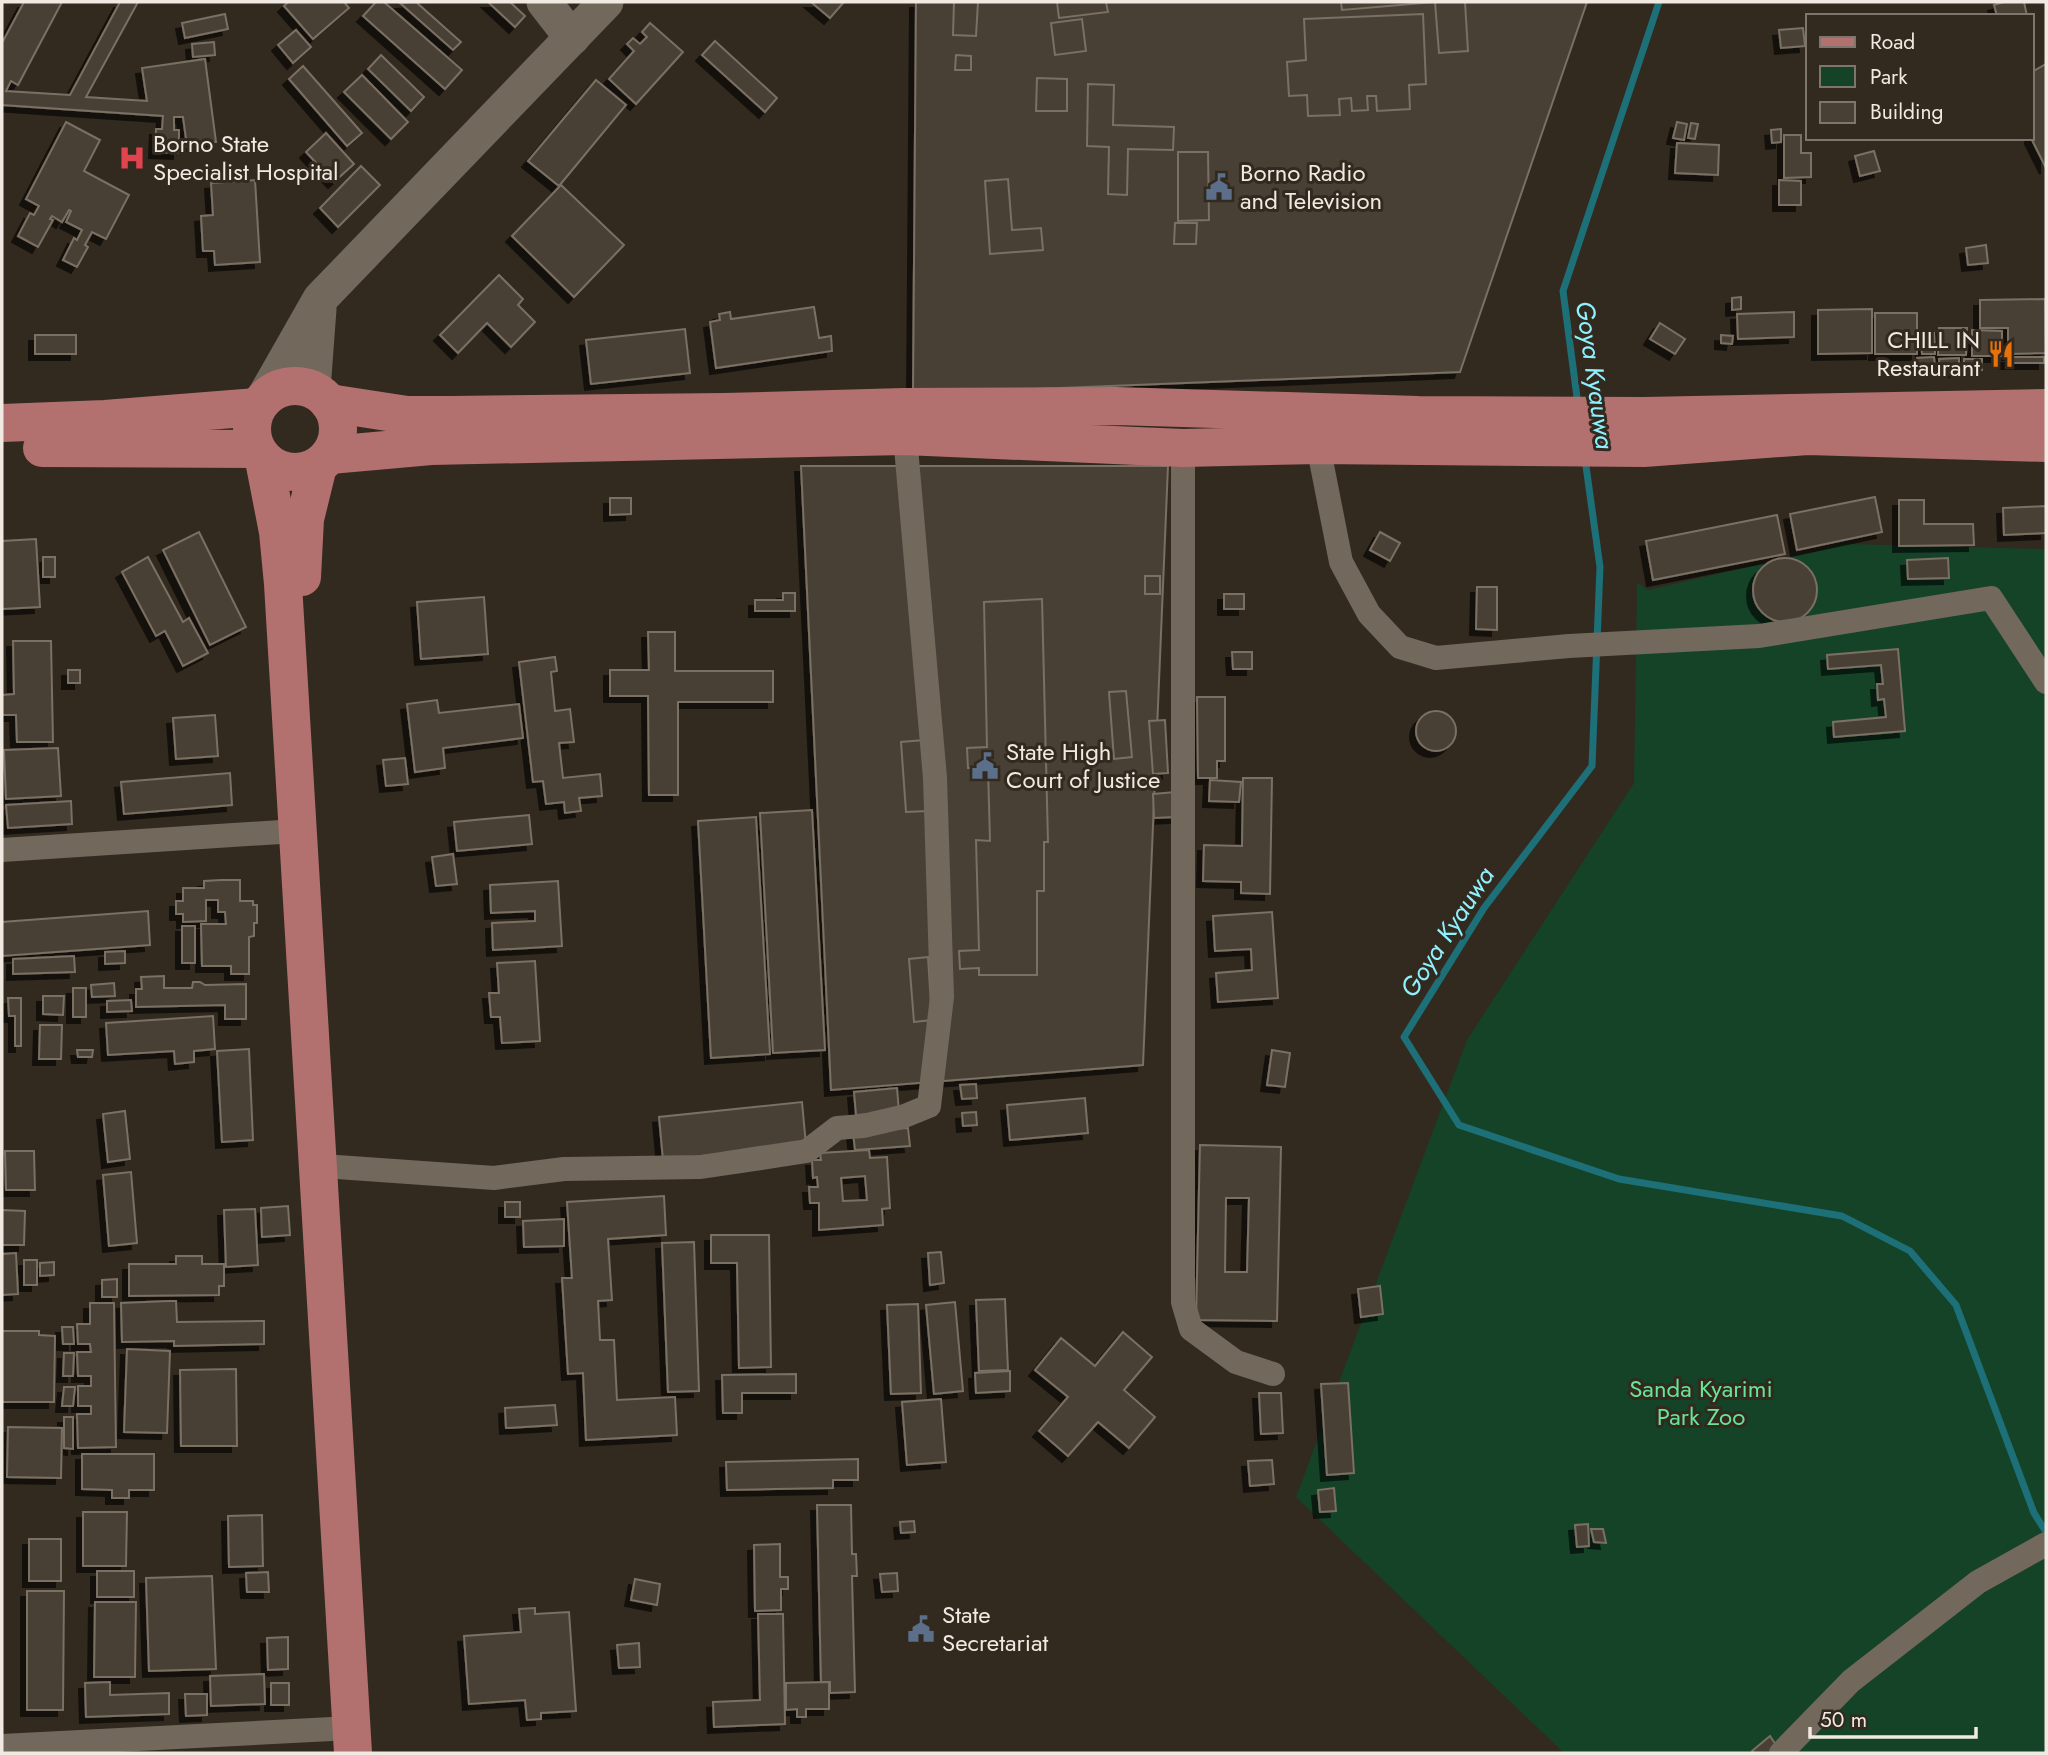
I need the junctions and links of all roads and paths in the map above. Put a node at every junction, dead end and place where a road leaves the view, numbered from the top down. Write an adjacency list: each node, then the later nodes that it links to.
1 (544, 2): 3 (main road)
2 (606, 2): 3 (main road)
3 (572, 38): 4 (main road)
4 (320, 299): 5 (main road); 6 (main road)
5 (321, 396): 6 (main road); 9 (main road); 17 (main road)
6 (260, 403): 8 (main road); 16 (main road)
7 (2046, 408): 10 (main road)
8 (2, 423)
9 (1418, 431): 10 (main road); 13 (main road)
10 (1644, 432): 12 (main road)
11 (905, 436): 14 (main road); 17 (main road); 21 (street)
12 (2046, 443)
13 (1318, 445): 14 (main road); 18 (street)
14 (1183, 448): 22 (street)
15 (2, 449): 16 (main road)
16 (260, 454): 17 (main road); 19 (main road)
17 (324, 461): 21 (main road)
18 (2046, 682)
19 (296, 831): 20 (street); 24 (main road)
20 (2, 850)
21 (337, 1167): 24 (main road)
22 (1273, 1374)
23 (2046, 1544): 26 (street)
24 (360, 1745): 25 (street)
25 (2, 1746)
26 (1781, 1753)

